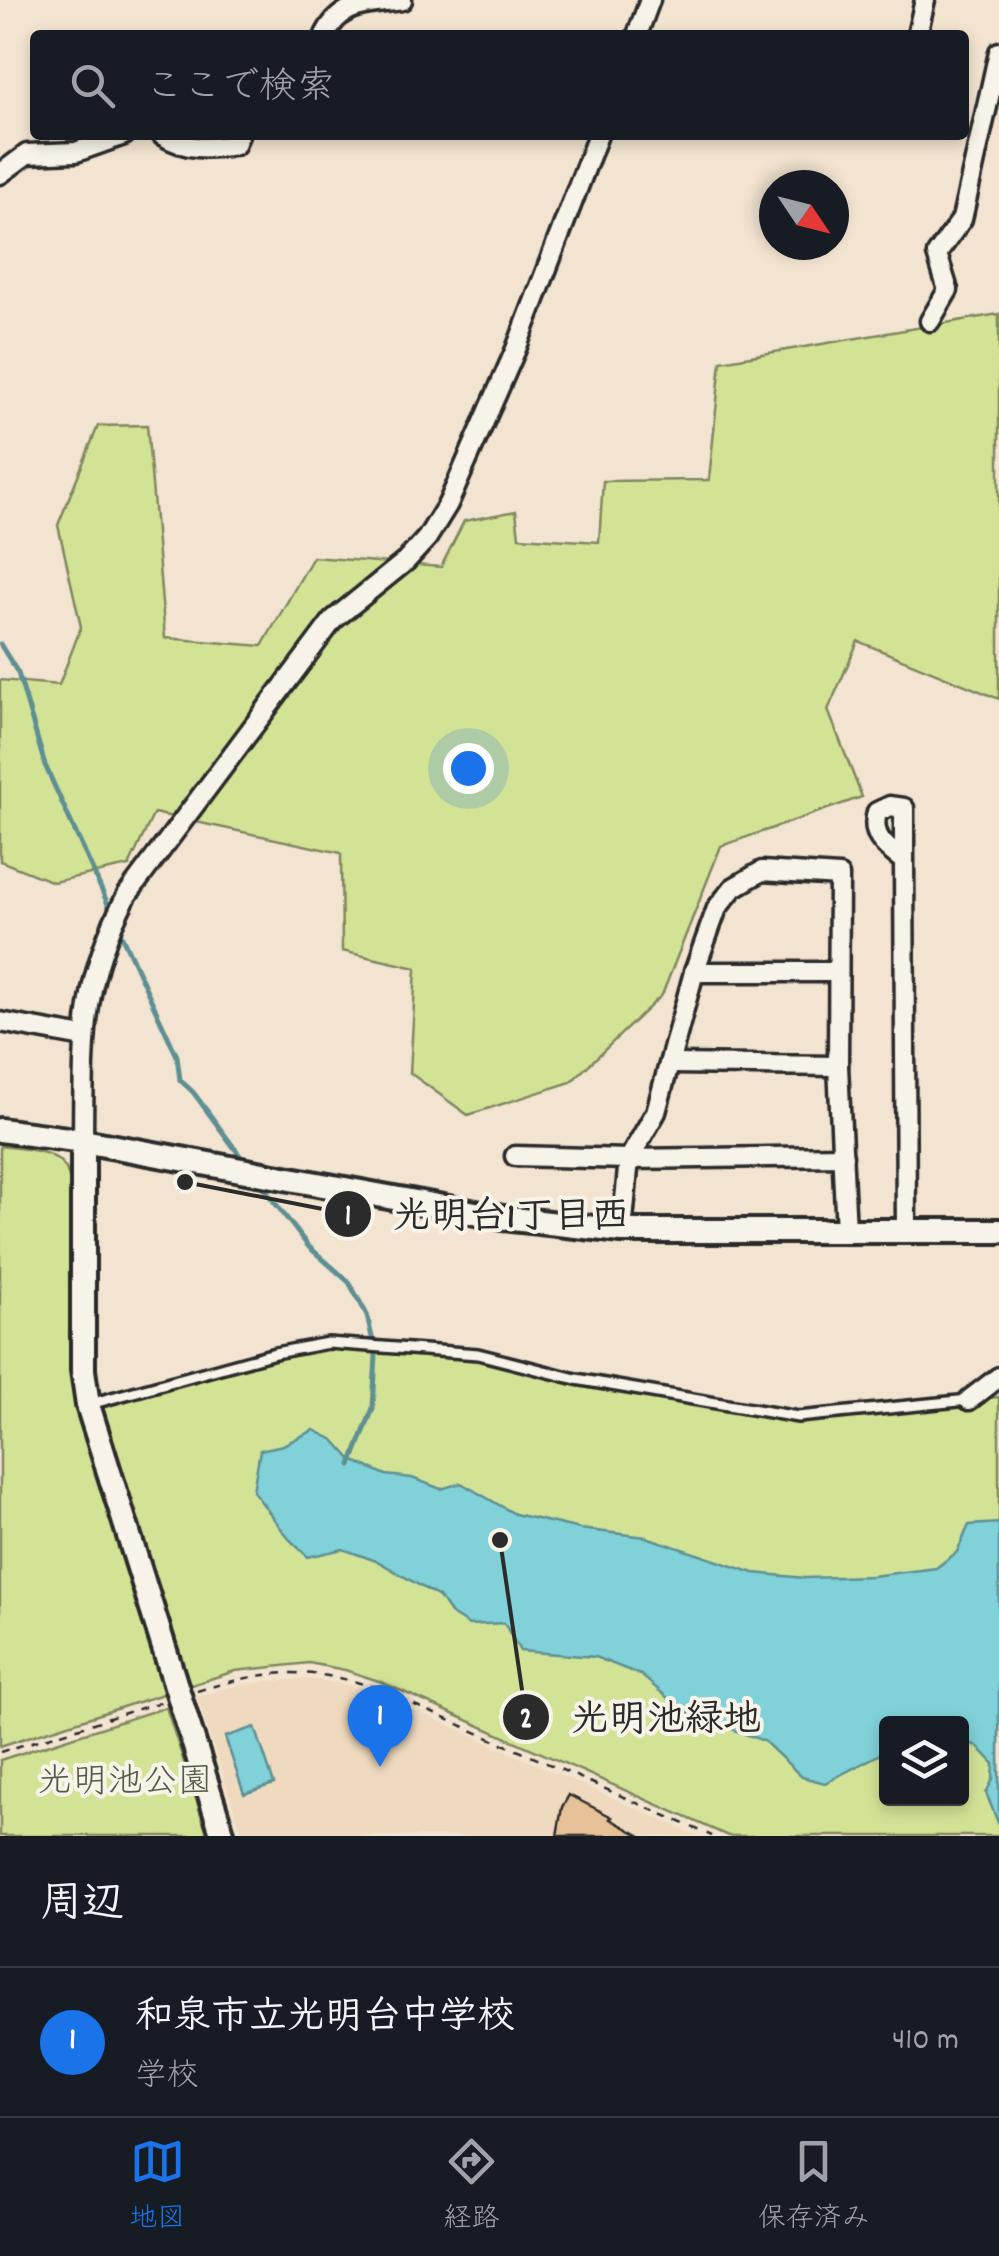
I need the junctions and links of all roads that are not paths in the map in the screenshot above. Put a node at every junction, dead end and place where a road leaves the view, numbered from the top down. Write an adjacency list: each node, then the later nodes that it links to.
1 (402, 0): 4 (street)
2 (650, 0): 5 (street)
3 (925, 0): 6 (street)
4 (328, 30)
5 (639, 30)
6 (917, 30)
7 (999, 52): 13 (street)
8 (110, 140): 12 (street)
9 (173, 140): 10 (street)
10 (236, 140)
11 (596, 140): 18 (street)
12 (0, 174)
13 (930, 321)
14 (904, 861): 26 (street)
15 (694, 972): 16 (street); 16 (street); 19 (street)
16 (838, 972): 20 (street)
17 (0, 1022): 18 (street)
18 (84, 1037): 22 (street)
19 (670, 1064): 20 (street); 25 (street)
20 (838, 1066): 24 (street)
21 (0, 1130): 22 (street)
22 (83, 1141): 29 (street); 32 (street)
23 (515, 1156): 25 (street)
24 (842, 1156): 25 (street); 27 (street)
25 (629, 1158): 29 (street)
26 (906, 1230): 27 (street); 28 (street)
27 (846, 1231): 29 (street)
28 (999, 1231)
29 (622, 1232)
30 (999, 1377): 31 (street)
31 (969, 1400): 32 (lane)
32 (88, 1405): 33 (street)
33 (224, 1836)

